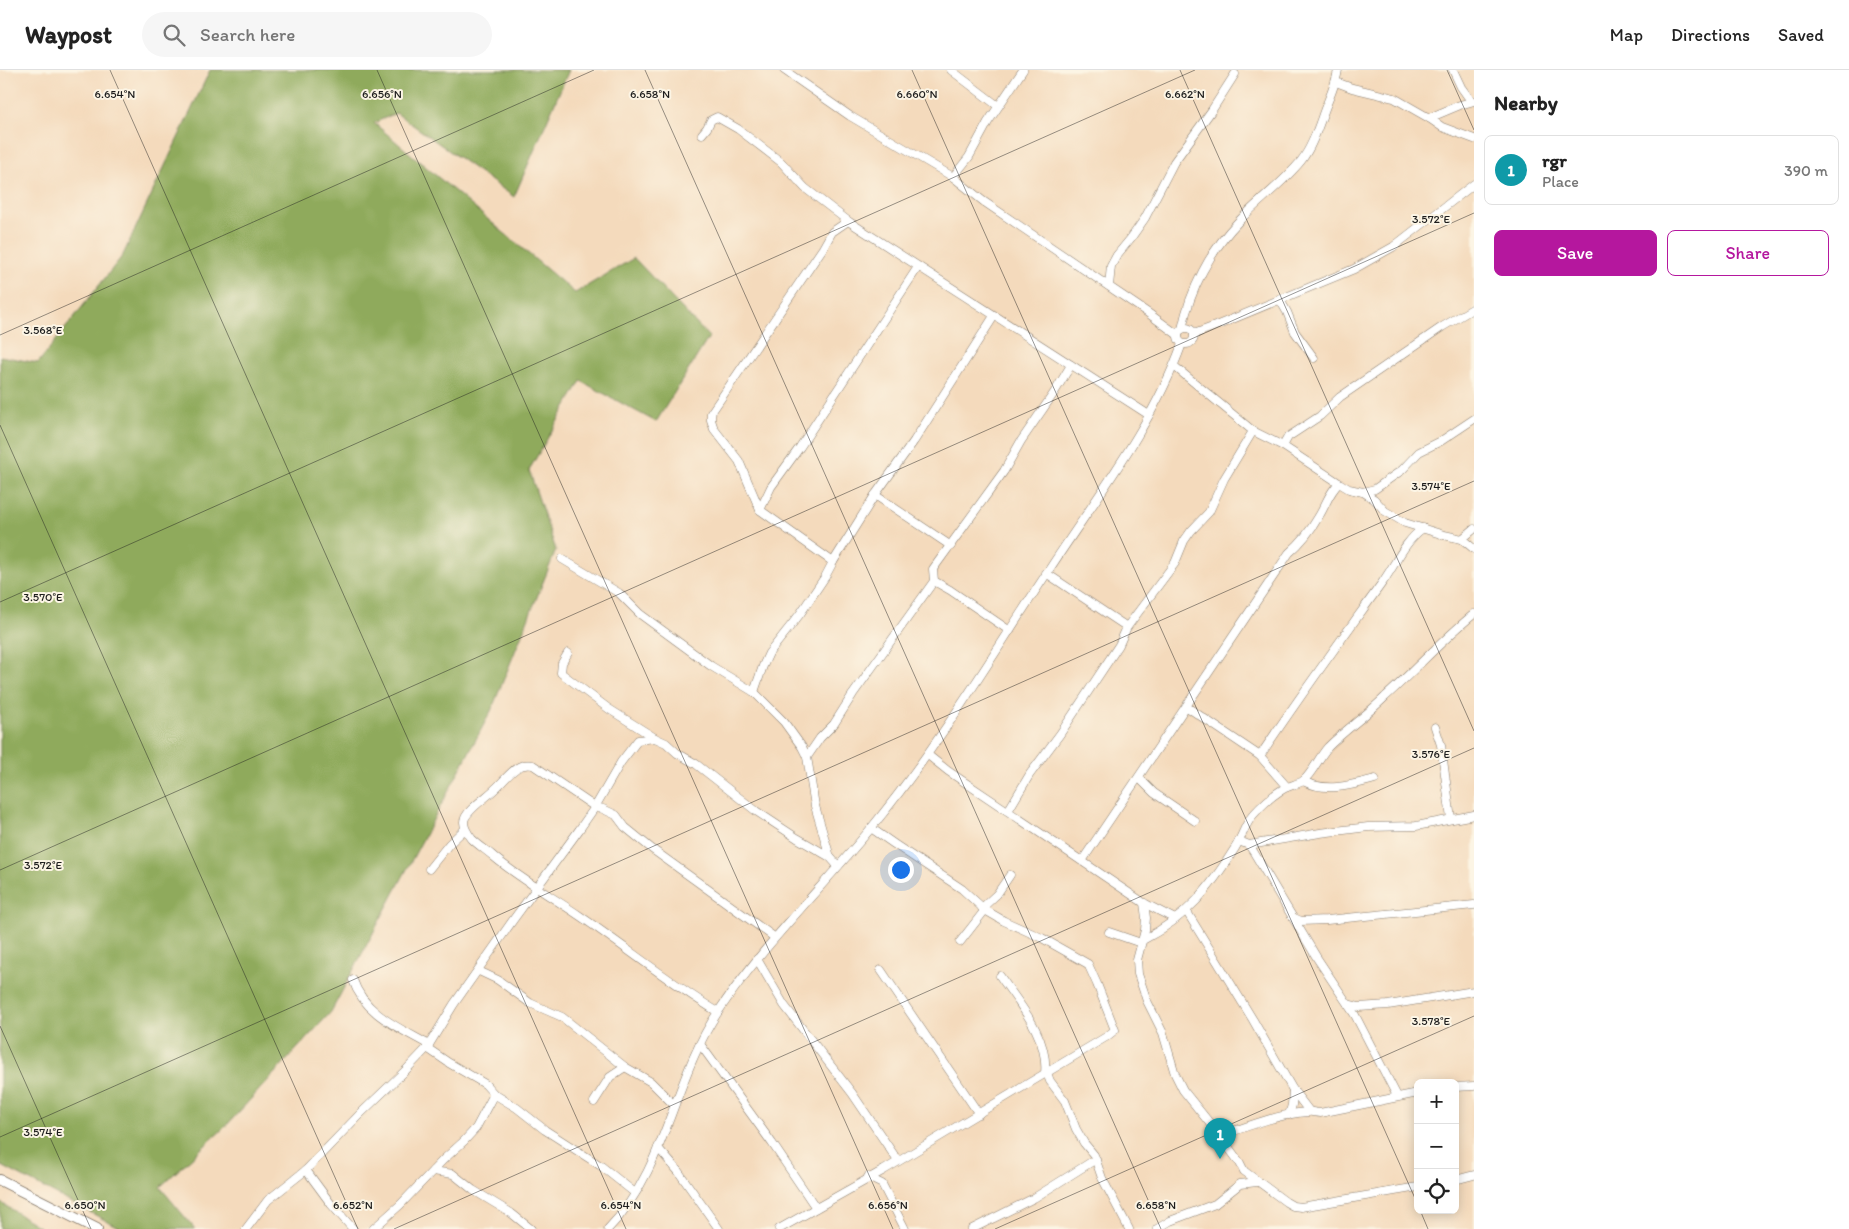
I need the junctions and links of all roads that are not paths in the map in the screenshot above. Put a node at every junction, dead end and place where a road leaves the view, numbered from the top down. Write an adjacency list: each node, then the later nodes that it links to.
1 (784, 70): 13 (street)
2 (952, 70): 9 (street)
3 (1023, 70): 9 (street)
4 (1338, 70): 7 (street)
5 (1453, 70): 8 (street)
6 (1235, 74): 17 (street)
7 (1336, 82): 10 (street); 21 (street)
8 (1472, 101): 10 (street)
9 (998, 106): 13 (street)
10 (1430, 118): 12 (street)
11 (702, 134): 15 (street)
12 (1474, 139)
13 (953, 177): 17 (street)
14 (1474, 184): 18 (street)
15 (848, 221): 16 (street); 34 (street)
16 (918, 267): 20 (street); 34 (street)
17 (1109, 286): 21 (street)
18 (1280, 300): 22 (street); 24 (street)
19 (1474, 308): 30 (street)
20 (994, 316): 25 (street); 33 (street)
21 (1180, 332): 22 (street); 23 (street)
22 (1194, 334): 23 (street)
23 (1182, 344): 26 (street)
24 (1314, 358)
25 (1070, 365): 27 (street); 38 (street)
26 (1174, 366): 27 (street); 29 (street)
27 (1149, 415): 42 (street)
28 (1474, 419): 32 (street)
29 (1253, 431): 30 (street); 45 (street)
30 (1283, 446): 31 (street)
31 (1339, 483): 32 (street); 49 (street)
32 (1363, 492): 35 (street)
33 (875, 495): 38 (street); 41 (street)
34 (760, 510): 41 (street)
35 (1423, 528): 37 (street); 53 (street)
36 (1474, 529): 37 (street)
37 (1462, 539): 39 (street)
38 (951, 546): 43 (street)
39 (1474, 549)
40 (562, 559): 48 (street)
41 (833, 562): 48 (street)
42 (1046, 573): 45 (street); 46 (street)
43 (934, 581): 46 (street); 54 (street)
44 (1474, 614): 57 (street)
45 (1127, 627): 60 (street)
46 (1010, 631): 52 (street)
47 (568, 653): 51 (street)
48 (754, 692): 54 (street)
49 (1187, 707): 53 (street); 55 (street)
50 (1435, 727): 62 (street)
51 (655, 738): 59 (street); 68 (street)
52 (928, 755): 60 (street); 64 (street)
53 (1260, 756): 58 (street)
54 (806, 757): 68 (street)
55 (1139, 778): 63 (street); 69 (street)
56 (1376, 779): 57 (street)
57 (1303, 780): 58 (street)
58 (1287, 786): 66 (street)
59 (595, 807): 65 (street); 73 (street); 81 (street)
60 (1008, 811): 69 (street)
61 (1474, 815): 62 (street)
62 (1451, 819): 67 (street)
63 (1195, 821)
64 (871, 828): 70 (street); 76 (street)
65 (465, 829): 71 (street); 73 (street)
66 (1239, 841): 67 (street); 77 (street)
67 (1249, 845): 78 (street)
68 (830, 857): 70 (street)
69 (1082, 861): 74 (street)
70 (838, 866): 81 (street)
71 (429, 869)
72 (1010, 875): 76 (street)
73 (537, 888): 86 (street); 92 (street)
74 (1144, 903): 79 (street); 83 (street)
75 (1474, 905): 78 (street)
76 (984, 909): 82 (street); 97 (street)
77 (1187, 912): 79 (street); 100 (street)
78 (1292, 917): 90 (street)
79 (1175, 920): 83 (street)
80 (1109, 932): 83 (street)
81 (774, 937): 84 (street)
82 (960, 942)
83 (1142, 942): 109 (street)
84 (757, 959): 92 (street); 112 (street)
85 (881, 970): 107 (street)
86 (479, 971): 95 (street); 96 (street)
87 (1000, 976): 97 (street)
88 (353, 980): 95 (street)
89 (1474, 992): 91 (street)
90 (1348, 1004): 91 (street); 93 (street)
91 (1359, 1007): 93 (street)
92 (718, 1012): 94 (street)
93 (1355, 1015): 103 (street)
94 (700, 1044): 105 (street); 126 (street)
95 (428, 1047): 101 (street); 113 (street)
96 (624, 1067): 104 (street); 105 (street)
97 (1044, 1075): 107 (street); 111 (street)
98 (1474, 1086): 99 (street)
99 (1459, 1087)
100 (1294, 1090): 106 (street); 108 (street)
101 (494, 1094): 115 (street); 125 (street)
102 (1414, 1094): 103 (street)
103 (1397, 1096): 106 (street)
104 (594, 1102)
105 (674, 1105): 110 (street)
106 (1309, 1111): 108 (street)
107 (979, 1114): 112 (street)
108 (1289, 1115): 109 (street)
109 (1220, 1136): 116 (street)
110 (658, 1148): 125 (street); 134 (street)
111 (1096, 1160): 138 (street); 139 (street)
112 (898, 1161): 114 (street)
113 (306, 1170): 129 (street); 130 (street)
114 (884, 1170): 118 (street); 122 (street)
115 (433, 1171): 131 (street); 132 (street)
116 (1244, 1171): 121 (street); 123 (street)
117 (1474, 1175): 119 (street)
118 (868, 1177): 122 (street); 126 (street)
119 (1459, 1179)
120 (0, 1180): 128 (main road)
121 (1257, 1182): 123 (street); 124 (street)
122 (882, 1184): 137 (street)
123 (1240, 1184): 140 (street)
124 (1414, 1188)
125 (635, 1193): 133 (street)
126 (816, 1208): 127 (street)
127 (794, 1220): 135 (street); 136 (street)
128 (97, 1229)
129 (246, 1229)
130 (353, 1229)
131 (373, 1229)
132 (531, 1229)
133 (608, 1229)
134 (719, 1229)
135 (779, 1229)
136 (799, 1229)
137 (905, 1229)
138 (972, 1229)
139 (1129, 1229)
140 (1158, 1229)

